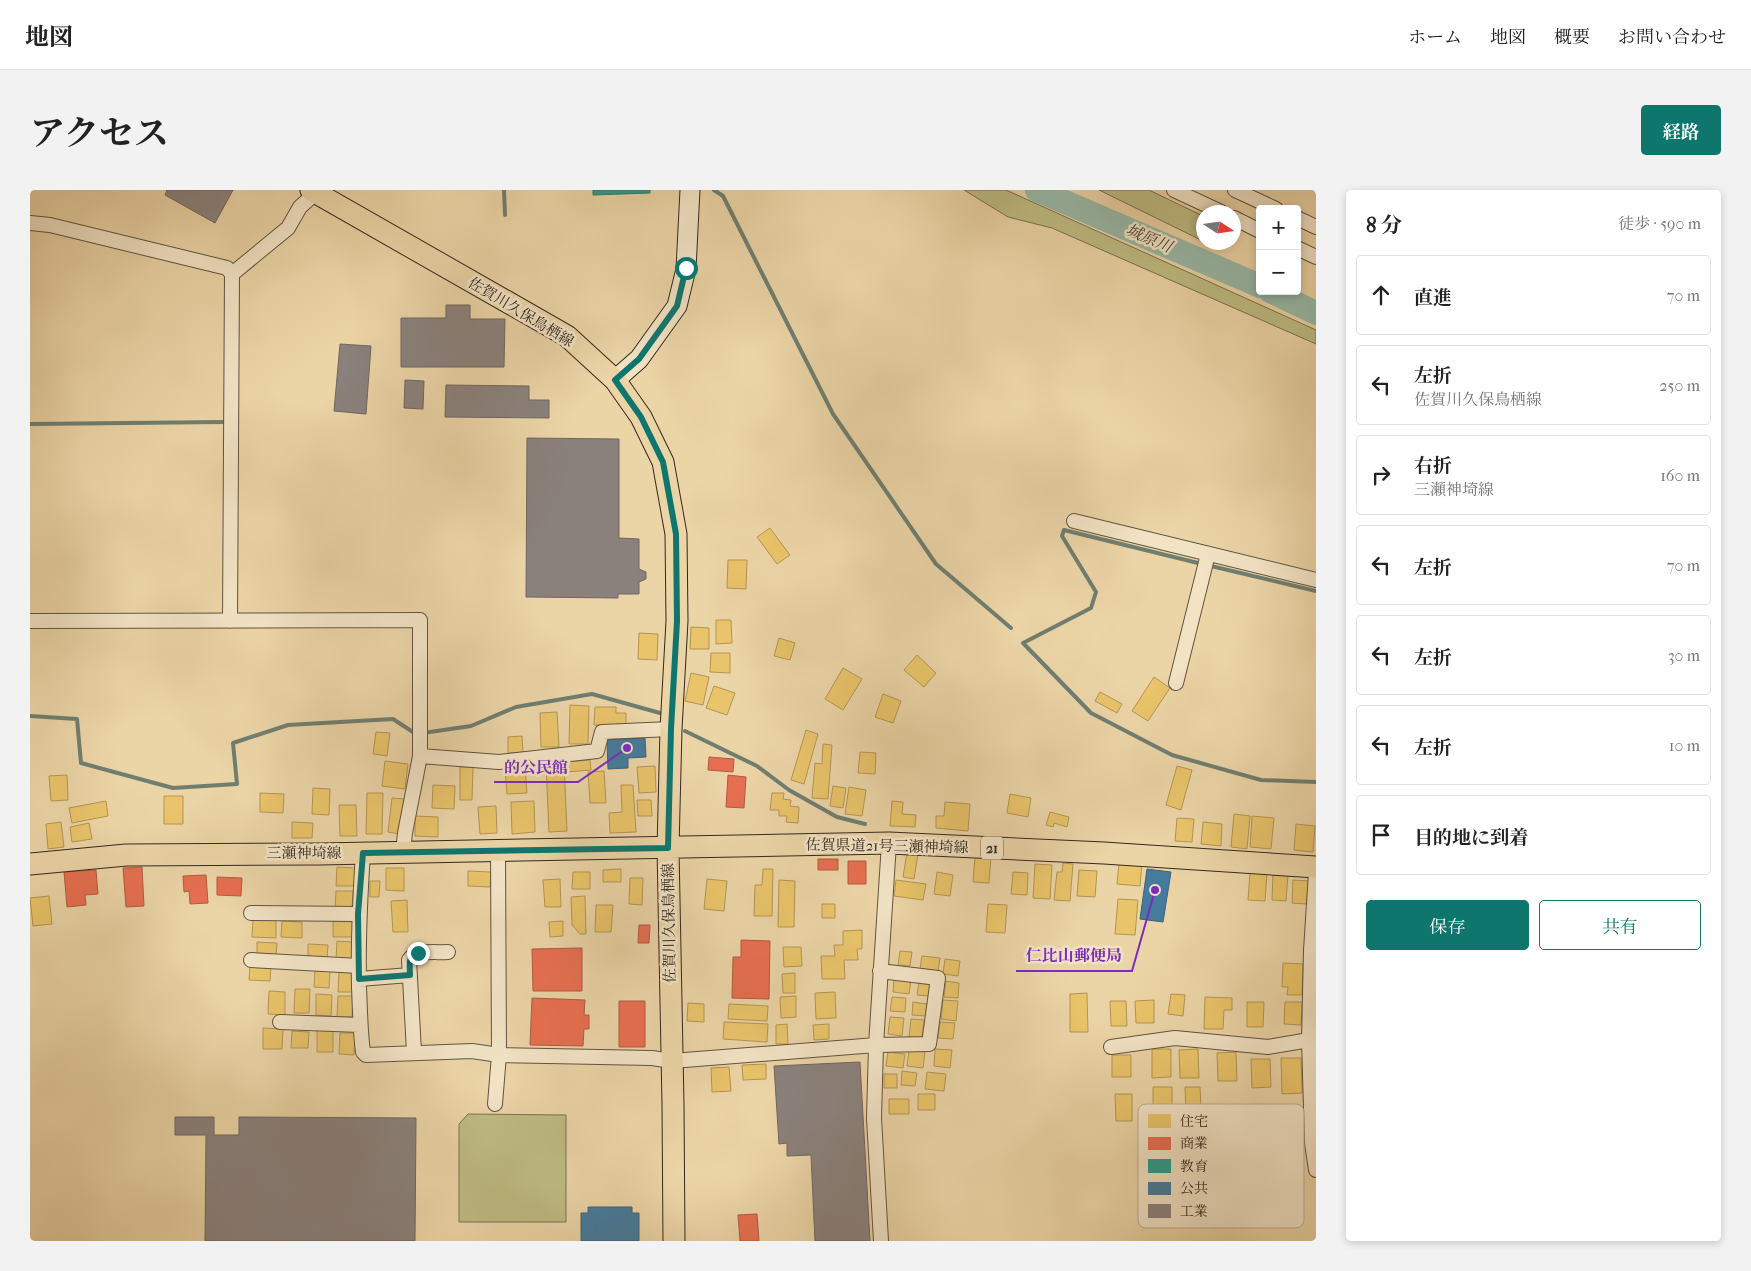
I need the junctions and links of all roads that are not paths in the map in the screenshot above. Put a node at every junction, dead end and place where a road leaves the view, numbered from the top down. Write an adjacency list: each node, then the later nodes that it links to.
1 (690, 190): 15 (street)
2 (1174, 190): 5 (street)
3 (1235, 190): 6 (street)
4 (315, 191): 14 (street); 15 (main road, 佐賀川久保鳥栖線)
5 (1206, 205)
6 (1267, 205)
7 (1301, 220): 10 (street)
8 (1241, 222): 11 (street)
9 (30, 223): 14 (street)
10 (1316, 227)
11 (1256, 229)
12 (1301, 250): 13 (street)
13 (1316, 256)
14 (232, 274): 20 (street)
15 (615, 380): 22 (main road, 佐賀川久保鳥栖線)
16 (1074, 522): 17 (street)
17 (1208, 554): 18 (street); 21 (street)
18 (1316, 580)
19 (30, 621): 20 (street)
20 (230, 621): 23 (street)
21 (1176, 683)
22 (671, 729): 23 (street); 25 (main road, 佐賀川久保鳥栖線)
23 (420, 756): 27 (street)
24 (889, 843): 25 (main road, 佐賀県道21号三瀬神埼線 / 21); 30 (main road, 佐賀県道21号三瀬神埼線 / 21); 36 (street)
25 (668, 848): 26 (main road, 三瀬神埼線 / 21); 47 (main road, 佐賀川久保鳥栖線)
26 (498, 851): 27 (main road, 三瀬神埼線 / 21); 46 (street)
27 (404, 852): 28 (main road, 三瀬神埼線 / 21)
28 (363, 853): 29 (main road, 三瀬神埼線 / 21); 33 (street)
29 (30, 864)
30 (1316, 867)
31 (1316, 873): 39 (street)
32 (251, 912): 33 (street)
33 (358, 914): 37 (street)
34 (448, 952): 38 (street)
35 (251, 960): 37 (street)
36 (880, 971): 43 (street); 43 (street)
37 (359, 972): 38 (street); 41 (street)
38 (410, 975): 45 (street)
39 (1313, 1014): 42 (street)
40 (280, 1022): 41 (street)
41 (360, 1025): 45 (street)
42 (1309, 1040): 44 (street); 49 (street)
43 (876, 1045): 47 (street); 51 (street)
44 (1111, 1047)
45 (414, 1052): 46 (street)
46 (499, 1055): 47 (street); 48 (street)
47 (672, 1061): 50 (main road, 佐賀川久保鳥栖線)
48 (496, 1104)
49 (1316, 1170)
50 (674, 1241)
51 (881, 1241)

